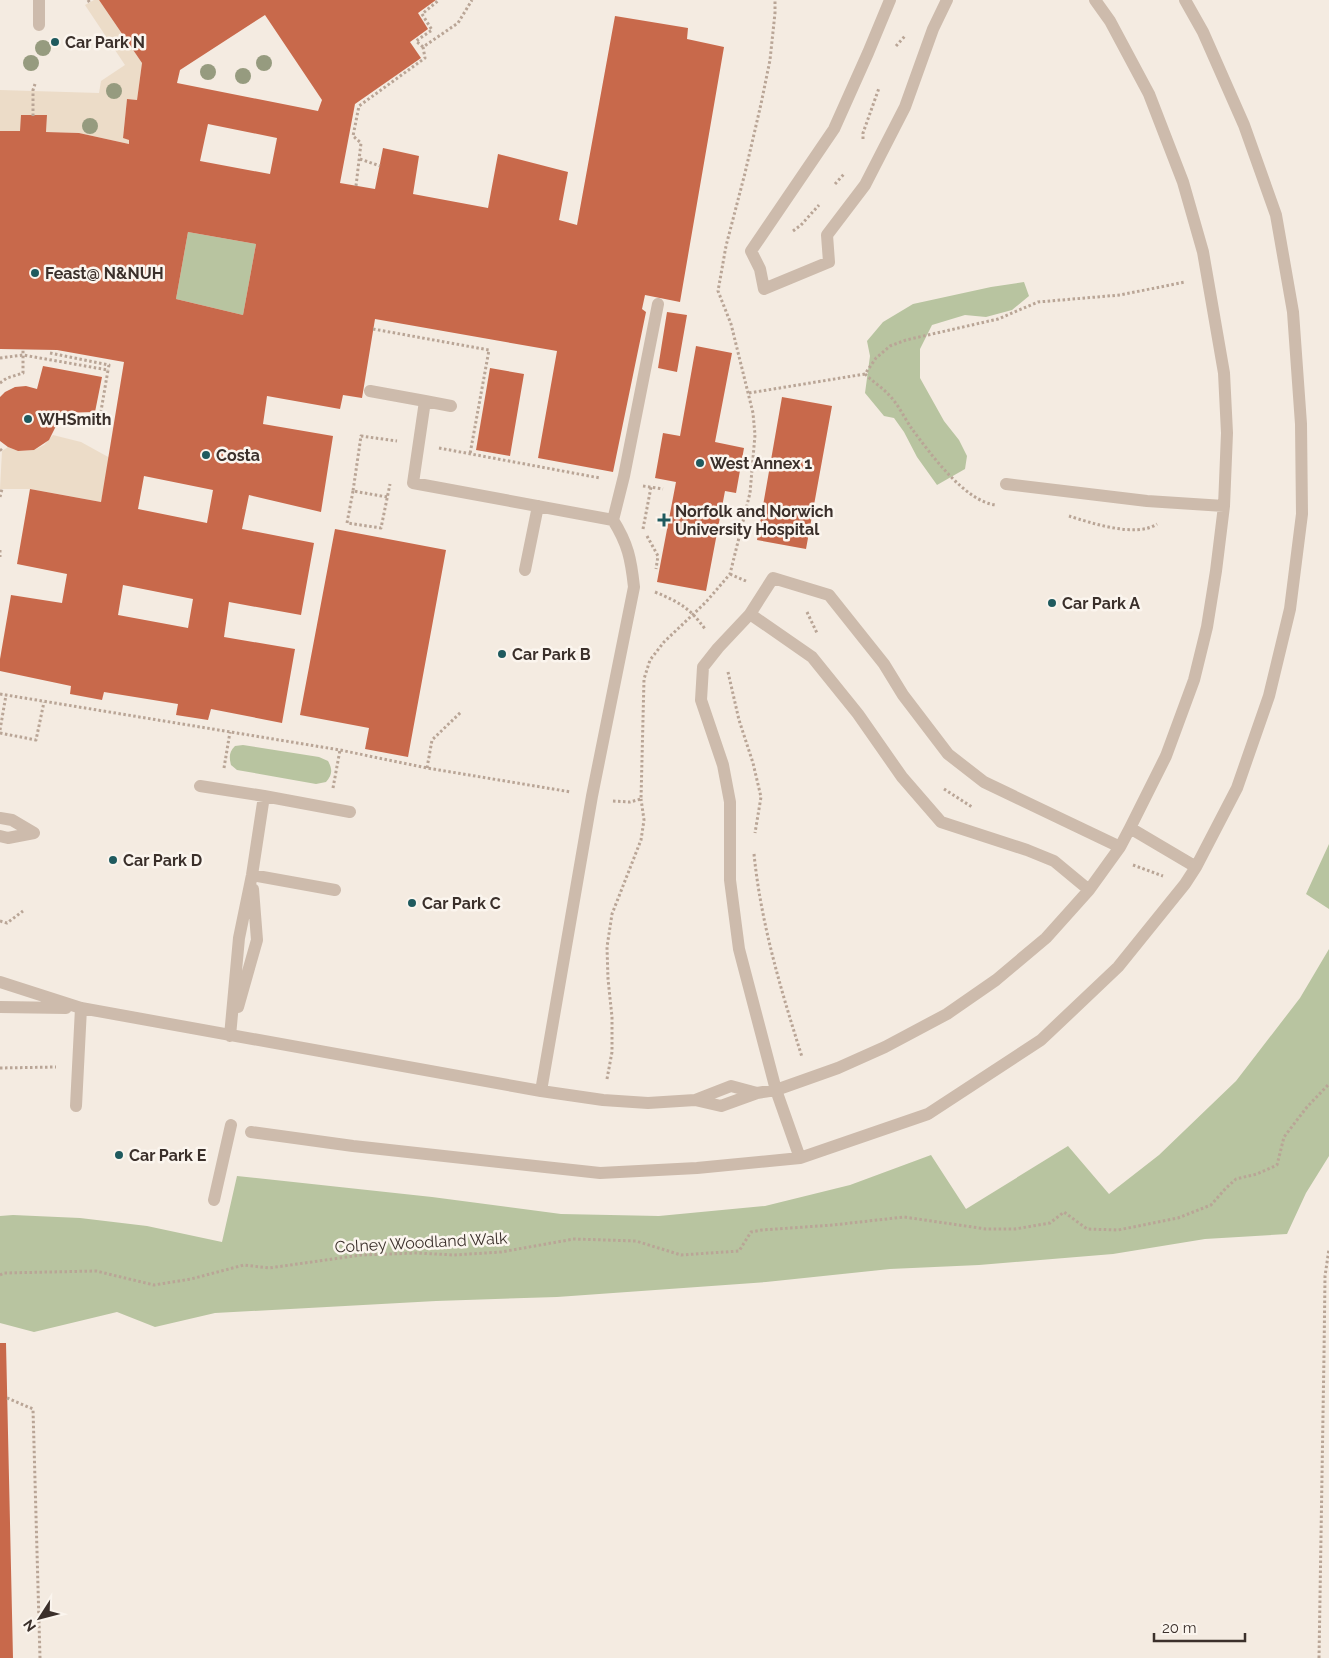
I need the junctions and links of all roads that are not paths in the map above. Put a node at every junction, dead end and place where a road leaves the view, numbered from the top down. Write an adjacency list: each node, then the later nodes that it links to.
1 (39, 0): 6 (lane)
2 (890, 0): 3 (lane)
3 (947, 0)
4 (1095, 0): 13 (lane)
5 (1185, 0): 24 (lane)
6 (39, 26)
7 (658, 304): 14 (lane)
8 (370, 391): 9 (lane)
9 (425, 401): 10 (lane); 12 (lane)
10 (451, 406)
11 (1006, 484): 13 (lane)
12 (538, 506): 14 (lane); 15 (lane)
13 (1224, 506): 21 (lane)
14 (613, 520): 32 (lane)
15 (525, 570)
16 (750, 614): 23 (lane); 27 (lane); 33 (lane)
17 (200, 786): 18 (lane)
18 (264, 796): 19 (lane); 25 (lane)
19 (350, 812)
20 (0, 818): 22 (lane)
21 (1130, 828): 23 (lane); 24 (lane)
22 (0, 836)
23 (1120, 847): 27 (lane)
24 (1196, 867): 37 (lane)
25 (252, 874): 26 (lane); 31 (lane); 31 (lane)
26 (335, 890)
27 (1089, 890): 33 (lane)
28 (0, 982): 30 (lane)
29 (0, 1007): 30 (lane)
30 (81, 1008): 31 (lane); 34 (lane)
31 (230, 1036): 32 (lane)
32 (540, 1090): 33 (lane)
33 (776, 1090): 37 (lane)
34 (76, 1106)
35 (231, 1125): 38 (lane)
36 (251, 1132): 37 (lane)
37 (800, 1158)
38 (214, 1200)

